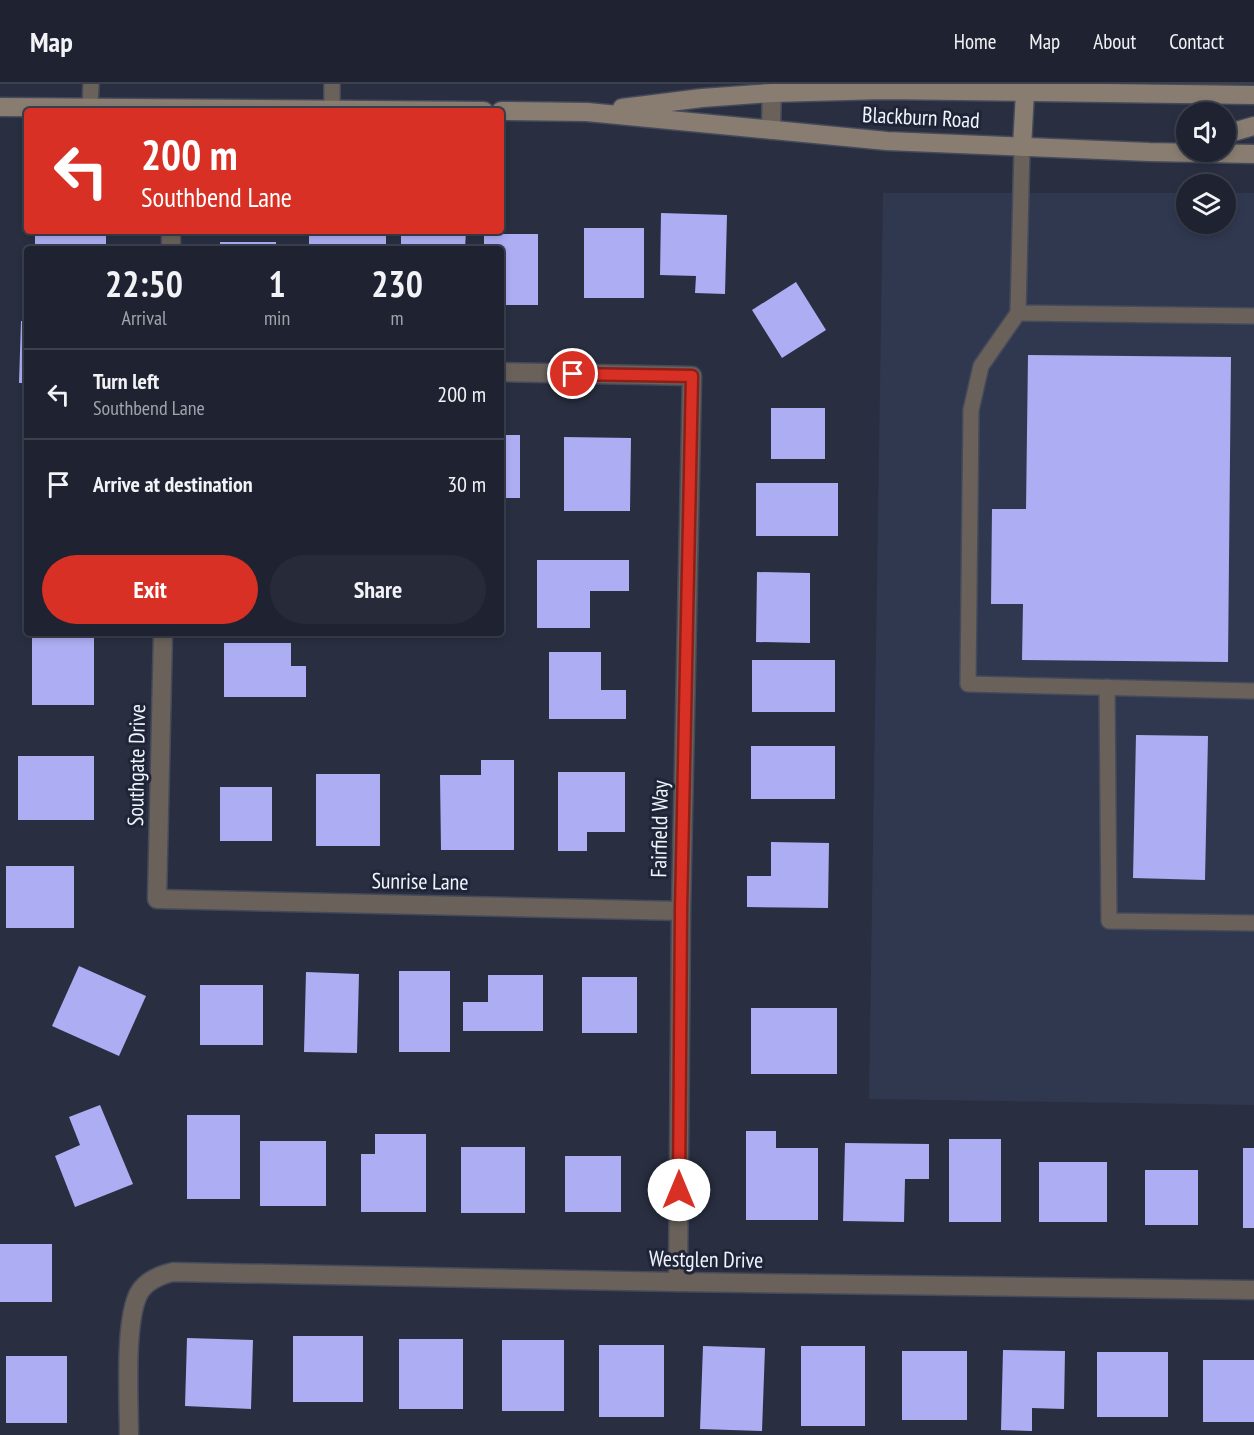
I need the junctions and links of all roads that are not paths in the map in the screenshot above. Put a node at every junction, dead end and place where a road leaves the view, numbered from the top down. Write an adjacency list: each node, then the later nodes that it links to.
1 (91, 84): 7 (lane)
2 (332, 84): 9 (lane)
3 (772, 88): 4 (main road, Blackburn Road); 11 (main road, Blackburn Road); 13 (street)
4 (1025, 92): 5 (main road, Blackburn Road); 16 (main road)
5 (1254, 95)
6 (0, 107): 7 (main road)
7 (90, 107): 8 (main road)
8 (132, 108)
9 (332, 108)
10 (504, 111): 11 (main road, Blackburn Road)
11 (587, 112): 13 (main road, Blackburn Road)
12 (1254, 126): 14 (main road)
13 (771, 130): 16 (main road, Blackburn Road)
14 (1236, 131)
15 (1176, 146): 17 (main road)
16 (1022, 147): 17 (main road, Blackburn Road); 19 (lane)
17 (1149, 152): 18 (main road, Blackburn Road)
18 (1254, 154)
19 (1018, 313): 20 (lane); 23 (lane)
20 (1254, 316)
21 (504, 372): 26 (street, Fairfield Way)
22 (163, 636): 25 (street, Southgate Drive)
23 (1107, 687): 24 (lane); 27 (lane)
24 (1254, 691)
25 (157, 899): 26 (street, Sunrise Lane)
26 (681, 911): 28 (street, Fairfield Way)
27 (1254, 923)
28 (678, 1282): 29 (street, Westglen Drive); 30 (street, Westglen Drive)
29 (1254, 1290)
30 (129, 1435)

